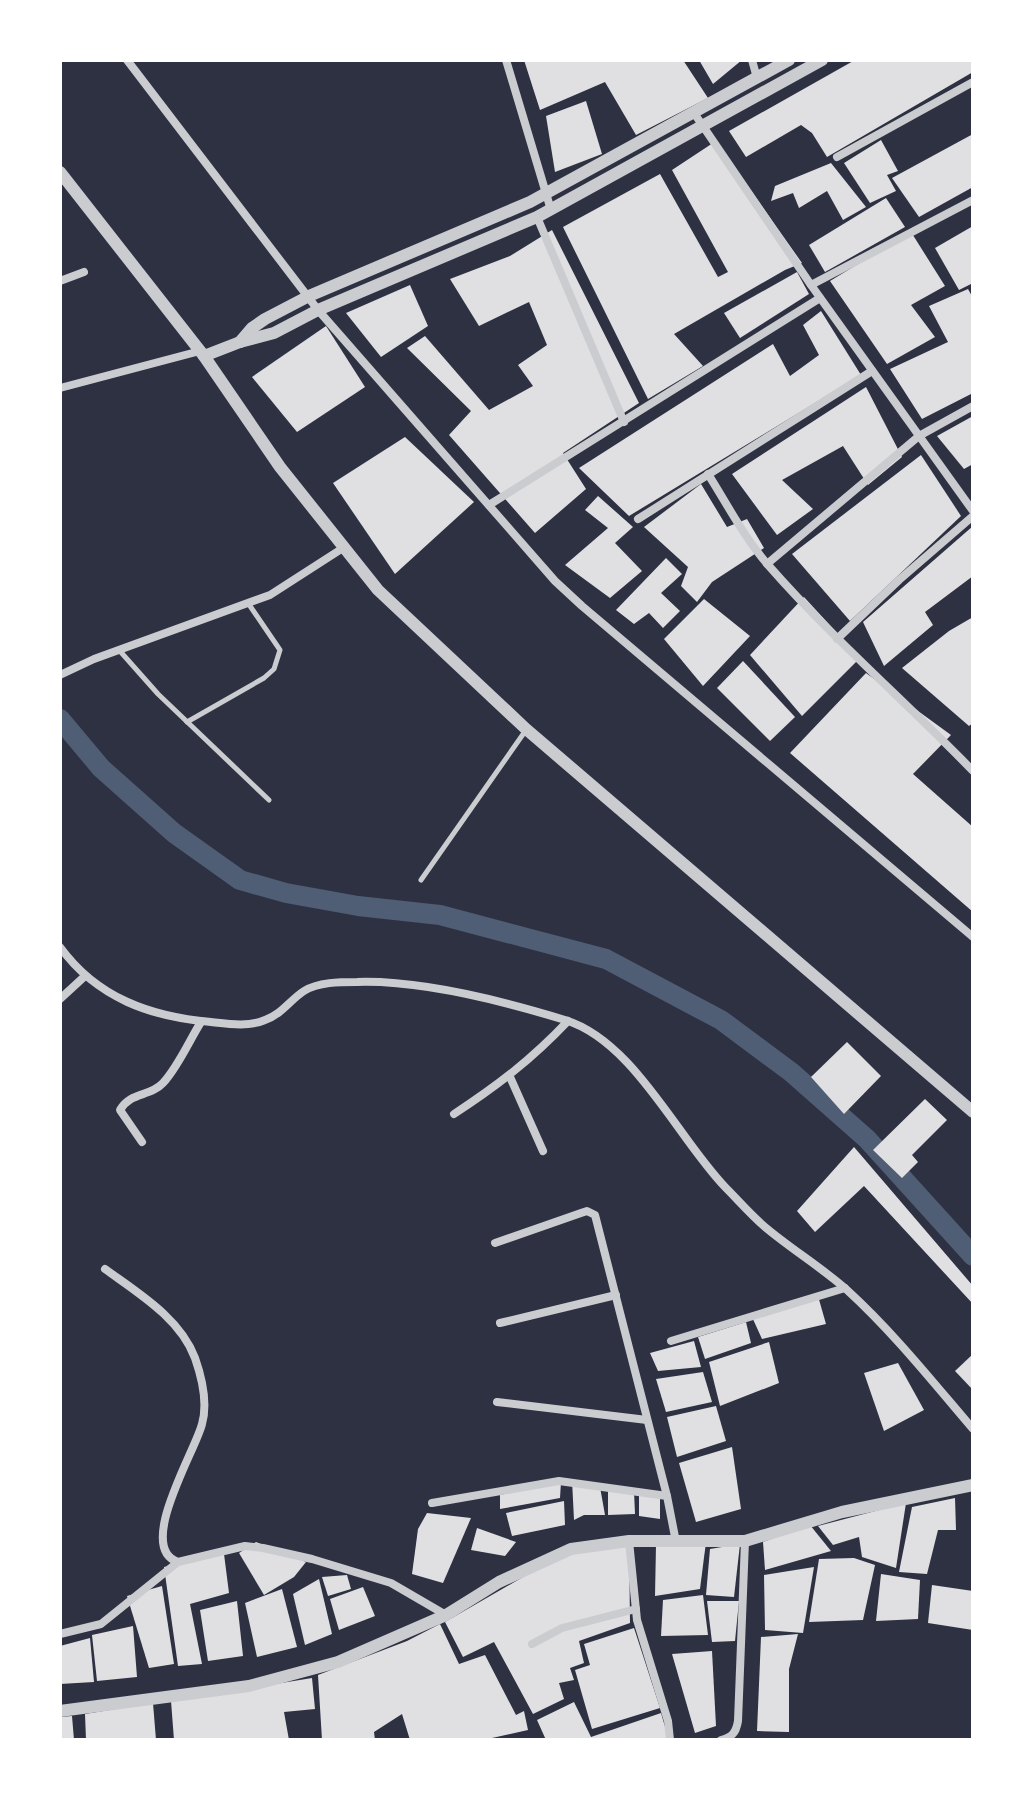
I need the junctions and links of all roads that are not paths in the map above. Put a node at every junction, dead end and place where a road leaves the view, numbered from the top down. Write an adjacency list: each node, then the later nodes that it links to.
1 (127, 60): 19 (street)
2 (506, 60): 12 (street)
3 (752, 60): 6 (street)
4 (789, 60): 6 (street)
5 (822, 60): 9 (street)
6 (757, 78): 8 (street)
7 (973, 82): 10 (street)
8 (694, 113): 9 (street); 12 (street)
9 (703, 126): 14 (street); 18 (street)
10 (837, 157)
11 (60, 172): 23 (street)
12 (546, 194): 14 (street); 19 (street)
13 (973, 200): 18 (street)
14 (551, 210): 15 (street)
15 (537, 217): 21 (street); 27 (street)
16 (84, 272): 17 (street)
17 (60, 281)
18 (811, 285): 20 (street)
19 (309, 296): 21 (street); 22 (street)
20 (820, 298): 24 (street); 27 (street)
21 (318, 310): 22 (street); 30 (street)
22 (240, 342): 23 (street)
23 (202, 353): 25 (street); 33 (street)
24 (872, 371): 28 (street); 29 (street)
25 (60, 388)
26 (973, 406): 28 (street)
27 (624, 422): 30 (street)
28 (919, 436): 31 (street); 34 (street)
29 (708, 474): 32 (street); 34 (street)
30 (489, 505): 44 (street)
31 (973, 514): 36 (street)
32 (638, 519)
33 (343, 548): 35 (street); 40 (street)
34 (767, 564): 36 (street)
35 (248, 603): 37 (street); 39 (lane)
36 (837, 639): 41 (street)
37 (119, 650): 38 (street); 39 (lane)
38 (60, 675)
39 (187, 722): 42 (lane)
40 (526, 729): 43 (lane); 51 (street)
41 (973, 771)
42 (269, 800)
43 (421, 880)
44 (973, 937)
45 (60, 947): 46 (street)
46 (85, 976): 47 (street); 49 (street)
47 (60, 999)
48 (568, 1021): 49 (street); 50 (street); 57 (street)
49 (201, 1022): 53 (street)
50 (510, 1077): 52 (street); 54 (street)
51 (973, 1112)
52 (454, 1114)
53 (142, 1142)
54 (543, 1151)
55 (495, 1243): 58 (street)
56 (105, 1269): 70 (street)
57 (845, 1288): 60 (street); 63 (street)
58 (616, 1295): 59 (street); 62 (street)
59 (500, 1323)
60 (671, 1341)
61 (497, 1402): 62 (street)
62 (647, 1420): 65 (street)
63 (973, 1429)
64 (973, 1485): 68 (street)
65 (667, 1496): 66 (street); 69 (street)
66 (432, 1503)
67 (629, 1541): 69 (street); 71 (street); 72 (street)
68 (745, 1541): 69 (street); 76 (street)
69 (676, 1542)
70 (178, 1562): 72 (street); 73 (street)
71 (636, 1609): 74 (street); 77 (street)
72 (446, 1615): 75 (street)
73 (60, 1634)
74 (532, 1644)
75 (60, 1711)
76 (728, 1739)
77 (670, 1740)

